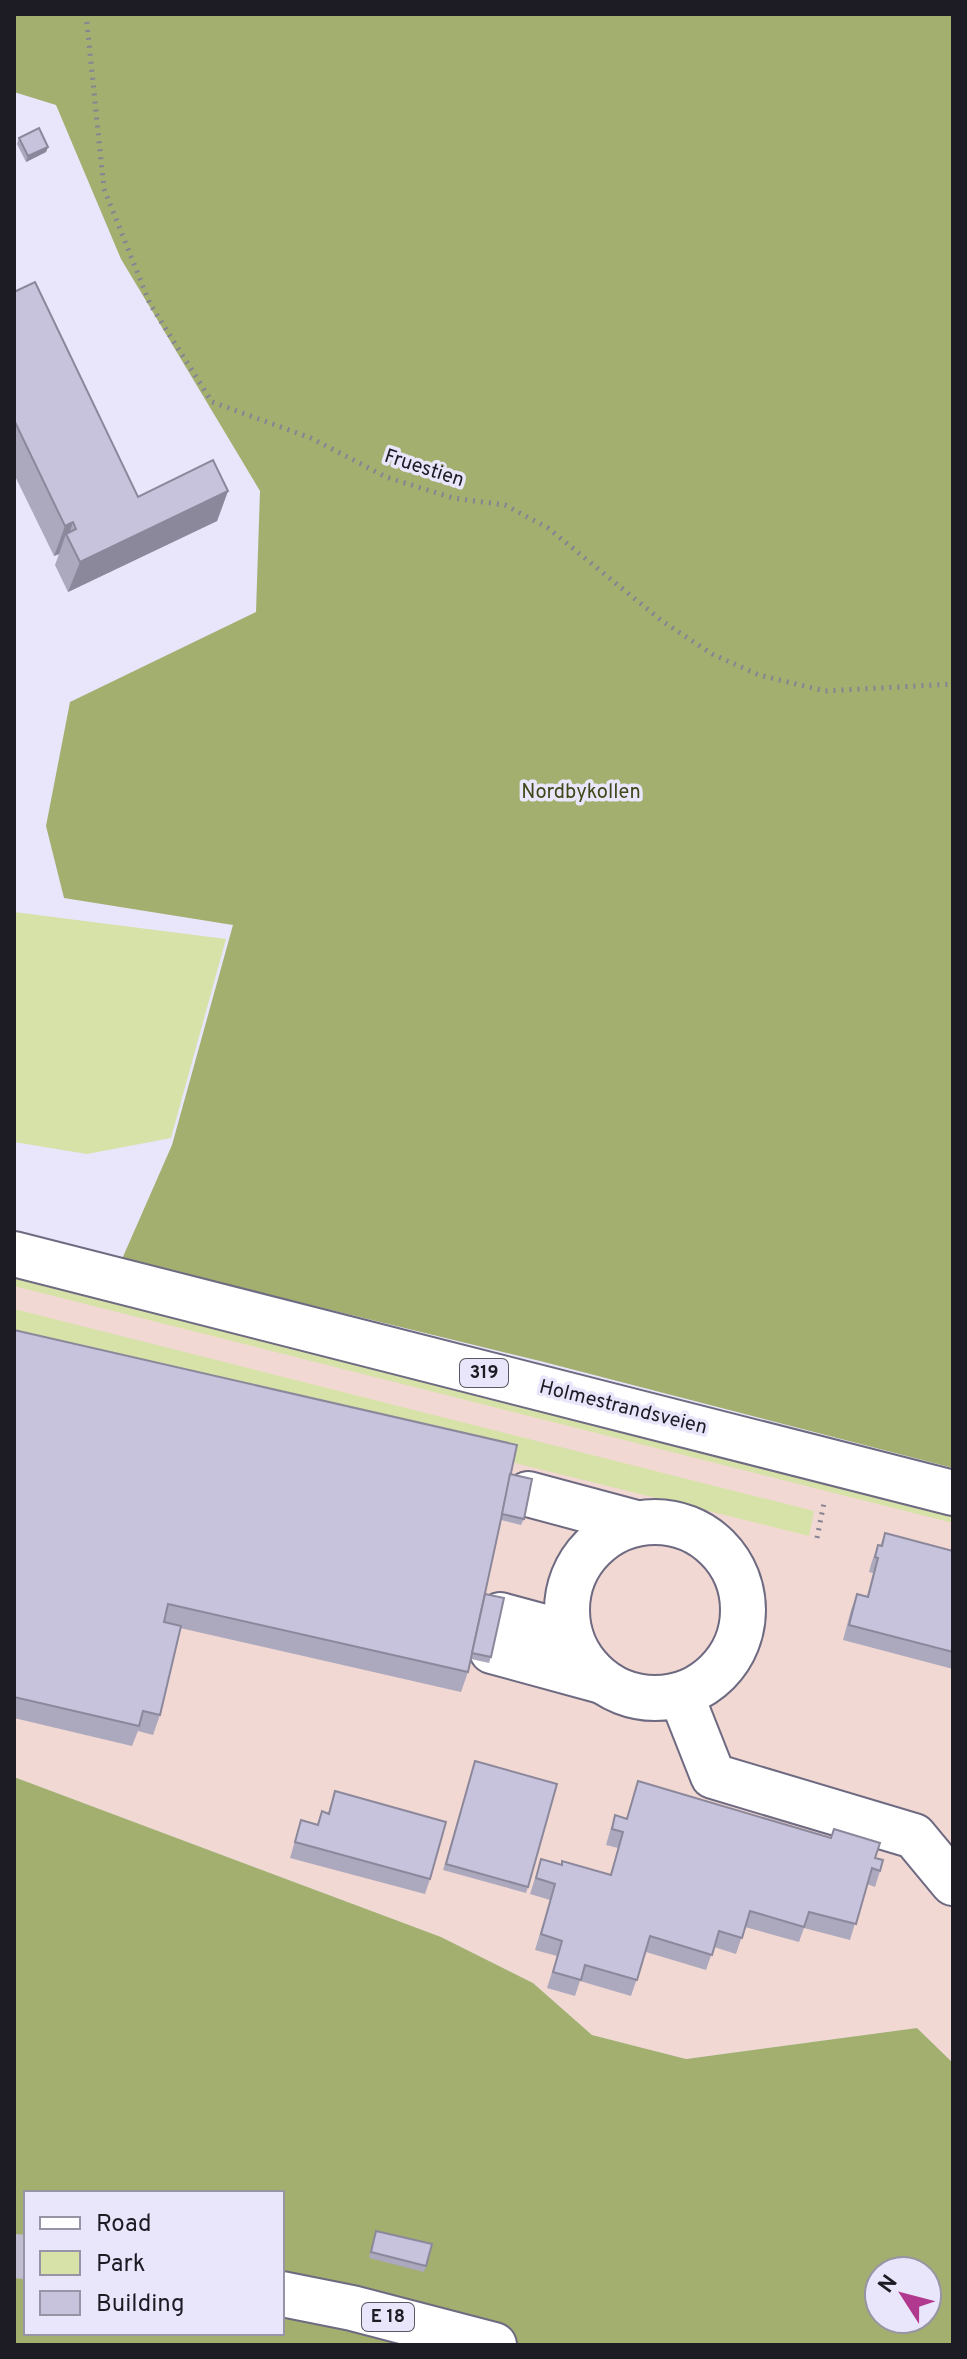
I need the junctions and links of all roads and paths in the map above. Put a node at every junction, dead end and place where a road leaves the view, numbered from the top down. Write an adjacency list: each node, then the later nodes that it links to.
1 (86, 14): 2 (path, Fruestien)
2 (953, 684)
3 (14, 1254): 4 (main road, Holmestrandsveien / 319)
4 (953, 1493)
5 (824, 1503): 8 (path)
6 (526, 1504): 7 (main road)
7 (622, 1529): 10 (main road); 11 (main road)
8 (817, 1538)
9 (496, 1632): 10 (main road)
10 (584, 1657): 11 (main road)
11 (681, 1695): 12 (main road)
12 (953, 1883)
13 (284, 2294): 14 (main road, E 18)
14 (494, 2345)

